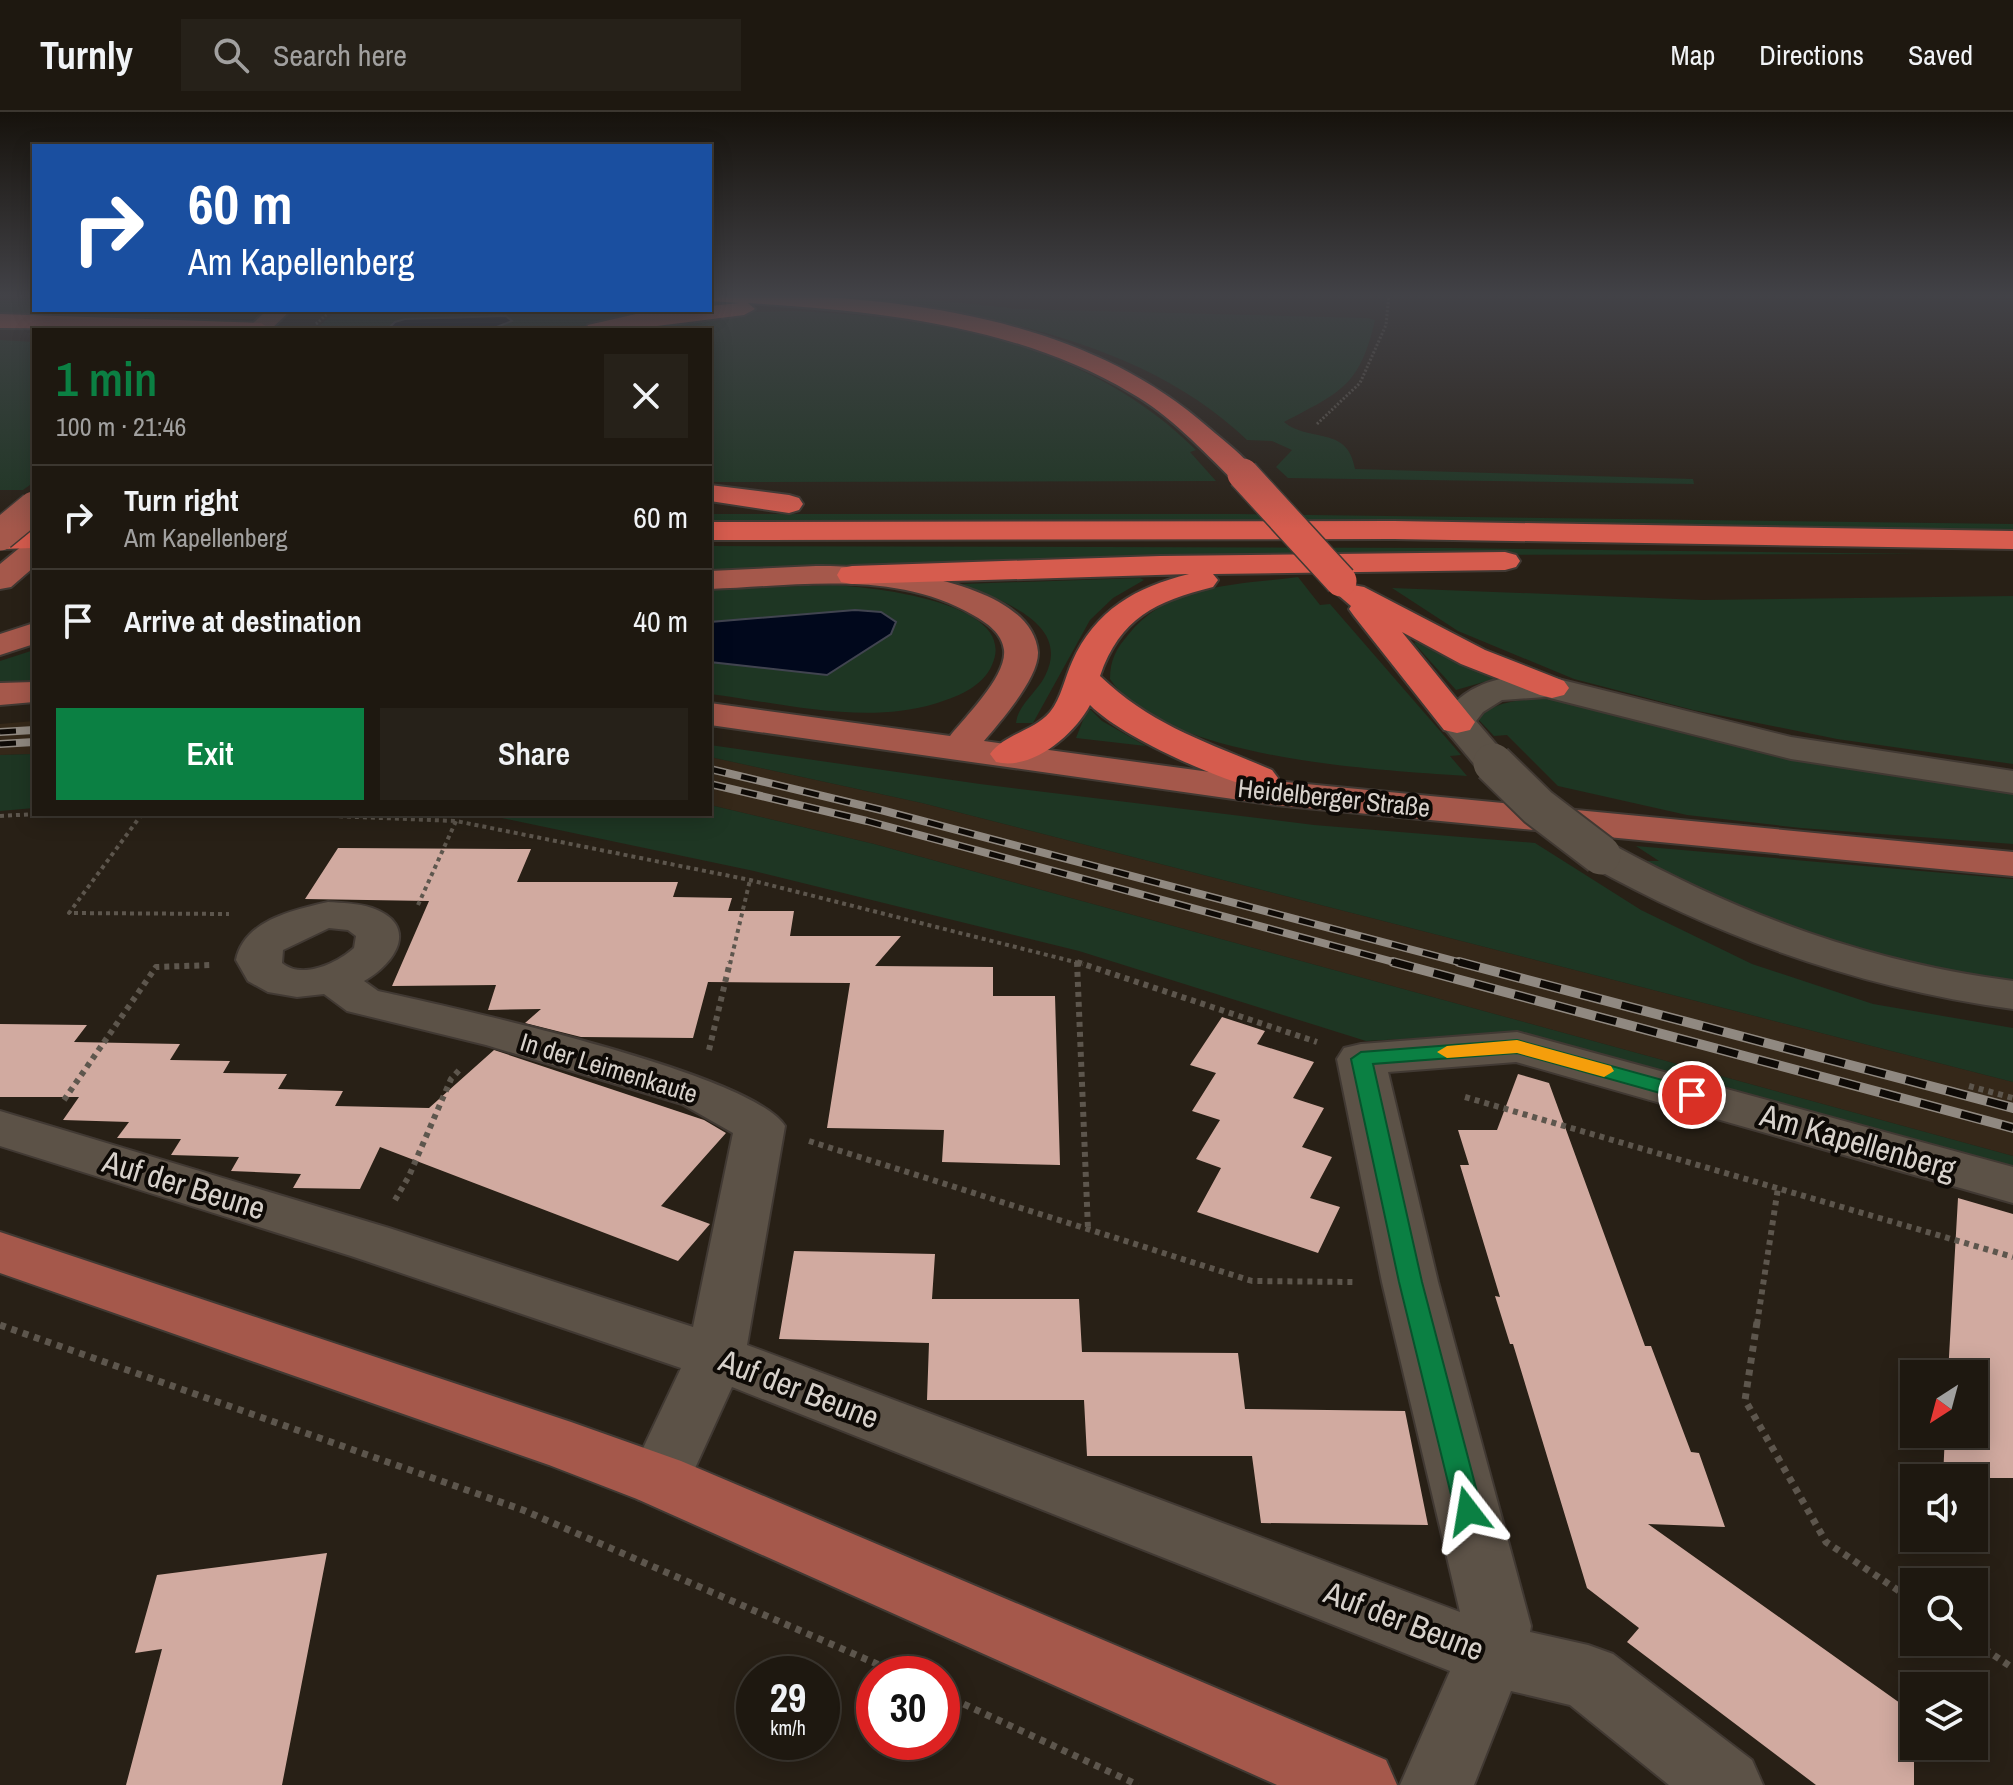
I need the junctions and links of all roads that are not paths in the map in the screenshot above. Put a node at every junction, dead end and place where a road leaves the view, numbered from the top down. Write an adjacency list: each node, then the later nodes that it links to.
1 (1110, 372): 17 (highway, bridge)
2 (712, 493): 3 (highway)
3 (789, 504): 4 (highway); 8 (highway)
4 (712, 505)
5 (32, 509): 10 (main road, bridge)
6 (32, 513): 7 (highway)
7 (0, 514)
8 (2013, 515)
9 (712, 531): 12 (highway)
10 (0, 537): 11 (highway)
11 (32, 539)
12 (2013, 540)
13 (32, 553): 16 (main road)
14 (2013, 562): 17 (highway)
15 (852, 575): 17 (highway); 18 (main road); 29 (main road)
16 (5, 576)
17 (1344, 579): 23 (highway); 24 (highway); 28 (highway)
18 (712, 580)
19 (32, 610): 20 (main road)
20 (0, 611)
21 (32, 634): 22 (main road)
22 (0, 645)
23 (1082, 678): 30 (highway); 31 (highway)
24 (1552, 688): 28 (street); 32 (street)
25 (32, 692): 26 (main road)
26 (0, 694)
27 (712, 714): 29 (main road, Heidelberger Straße)
28 (1457, 722): 36 (street, bridge)
29 (961, 747): 30 (main road, Heidelberger Straße)
30 (1009, 754): 31 (main road, Heidelberger Straße); 33 (main road, Heidelberger Straße)
31 (1259, 778): 33 (main road, Heidelberger Straße)
32 (2013, 782)
33 (1660, 831): 34 (main road, Heidelberger Straße)
34 (2013, 864)
35 (331, 978): 35 (street); 40 (street, In der Leimenkaute)
36 (2013, 995)
37 (17, 1133): 40 (street, Auf der Beune)
38 (2013, 1185): 42 (street, Am Kapellenberg)
39 (0, 1252): 41 (main road)
40 (716, 1357): 41 (street); 42 (street, Auf der Beune)
41 (659, 1480): 43 (main road)
42 (1491, 1655): 44 (street); 45 (street, Auf der Beune)
43 (1360, 1785)
44 (1437, 1785)
45 (1726, 1785)

